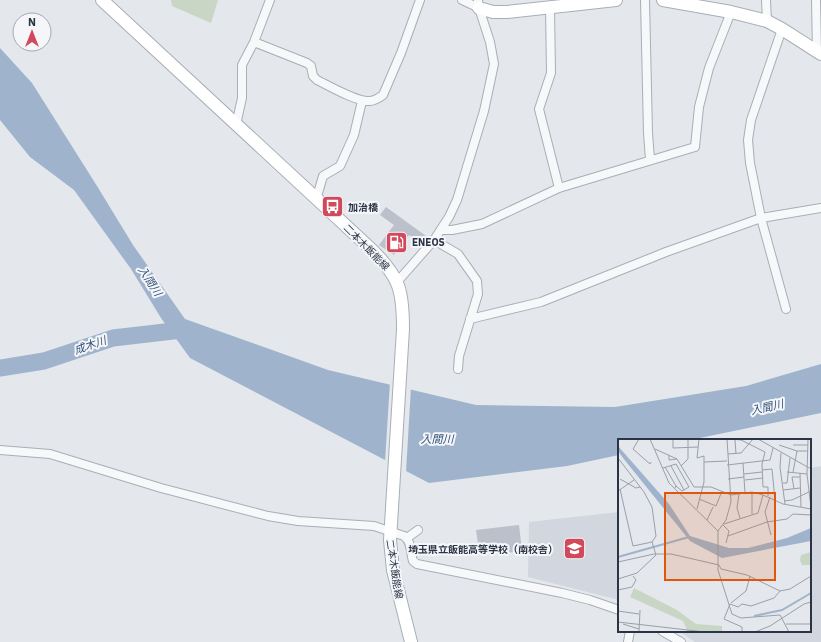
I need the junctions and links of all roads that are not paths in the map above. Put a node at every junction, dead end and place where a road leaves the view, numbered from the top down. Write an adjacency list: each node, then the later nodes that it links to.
1 (102, 0): 19 (main road, 二本木飯能線)
2 (270, 0): 16 (street)
3 (420, 0): 18 (street)
4 (462, 0): 11 (street)
5 (616, 0): 10 (main road)
6 (645, 0): 20 (street)
7 (663, 0): 13 (main road)
8 (766, 0): 14 (street)
9 (816, 0): 17 (street)
10 (598, 1): 12 (main road)
11 (479, 4): 12 (main road); 25 (street)
12 (550, 8): 21 (street)
13 (731, 12): 14 (main road); 20 (street)
14 (767, 21): 15 (main road)
15 (782, 29): 17 (main road); 24 (street)
16 (254, 42): 18 (street); 19 (street)
17 (819, 53)
18 (362, 101): 22 (street)
19 (236, 125): 22 (main road, 二本木飯能線)
20 (650, 160): 21 (street)
21 (559, 188): 25 (street)
22 (316, 200): 27 (main road, 二本木飯能線)
23 (821, 208): 24 (street)
24 (762, 218): 28 (street); 29 (street)
25 (441, 230): 26 (street)
26 (434, 240): 27 (street); 29 (street)
27 (397, 282): 32 (main road, 二本木飯能線)
28 (786, 309)
29 (470, 320): 30 (street)
30 (458, 369)
31 (0, 450): 32 (street)
32 (391, 526): 34 (street); 38 (main road, 二本木飯能線)
33 (418, 530): 34 (street)
34 (407, 538): 35 (street)
35 (618, 610)
36 (630, 632): 39 (street)
37 (664, 632): 40 (street)
38 (411, 642)
39 (628, 642)
40 (681, 642)

